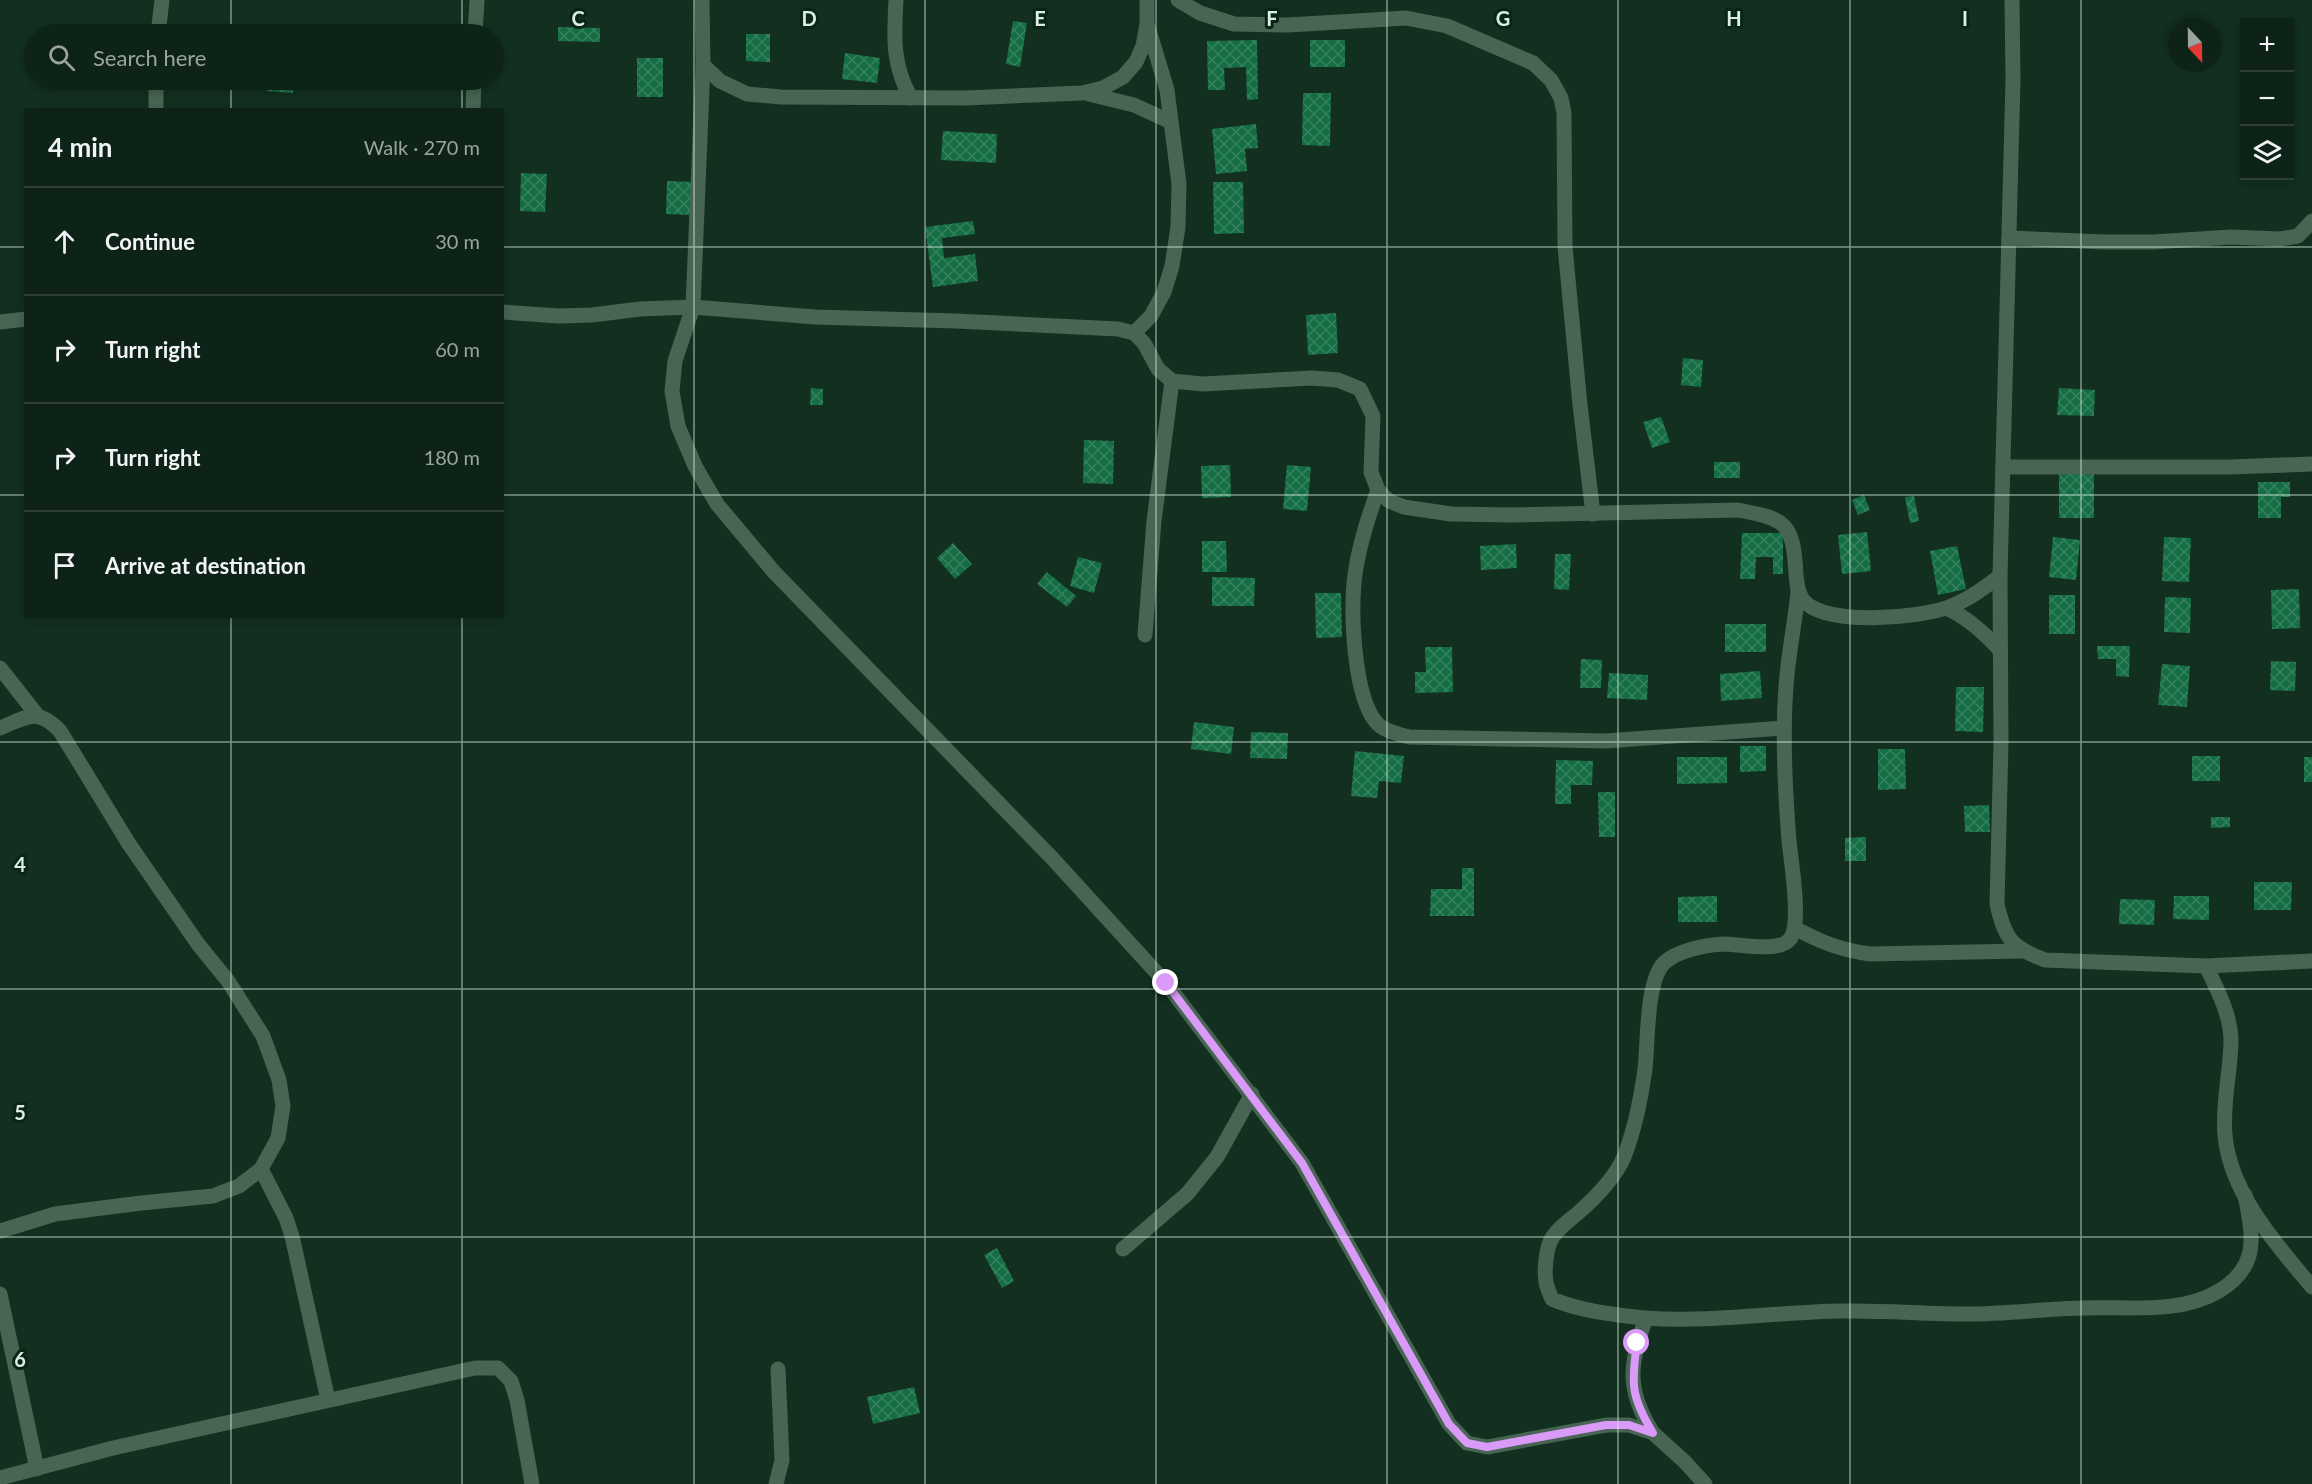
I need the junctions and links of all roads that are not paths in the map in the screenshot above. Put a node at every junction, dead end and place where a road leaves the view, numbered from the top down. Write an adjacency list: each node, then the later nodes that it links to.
1 (162, 0): 8 (street)
2 (477, 0): 9 (street)
3 (702, 0): 11 (street)
4 (896, 0): 15 (street)
5 (1147, 0): 10 (street)
6 (1178, 0): 30 (street)
7 (2012, 0): 20 (street)
8 (160, 24)
9 (476, 24)
10 (1147, 24): 14 (street); 18 (street)
11 (703, 65): 15 (street); 21 (street)
12 (156, 90): 16 (street)
13 (474, 90): 17 (street)
14 (1082, 93): 15 (street); 18 (street)
15 (911, 98)
16 (156, 108)
17 (473, 108)
18 (1171, 122): 25 (street)
19 (2312, 221): 20 (street)
20 (2009, 238): 28 (street)
21 (693, 307): 22 (street); 25 (street); 44 (street)
22 (504, 312)
23 (24, 319): 24 (street)
24 (0, 322)
25 (1134, 333): 26 (street)
26 (1172, 381): 29 (street); 34 (street)
27 (2312, 464): 28 (street)
28 (2002, 467): 31 (street)
29 (1378, 490): 30 (street); 39 (street)
30 (1593, 514): 32 (street)
31 (2000, 576): 33 (street); 35 (street)
32 (1798, 592): 33 (street); 39 (street)
33 (1947, 608): 35 (street)
34 (1145, 635)
35 (2000, 650): 41 (street)
36 (0, 668): 37 (street)
37 (37, 716): 38 (street); 45 (street)
38 (0, 728)
39 (1784, 728): 40 (street)
40 (1795, 928): 41 (street); 51 (street)
41 (2022, 951): 43 (street)
42 (2312, 961): 43 (street)
43 (2206, 966): 46 (street)
44 (1252, 1094): 48 (street); 54 (street)
45 (261, 1169): 47 (street); 53 (street)
46 (2245, 1195): 49 (street); 51 (street)
47 (0, 1231)
48 (1123, 1249)
49 (2312, 1287)
50 (0, 1294): 55 (street)
51 (1646, 1318): 54 (street)
52 (778, 1369): 58 (street)
53 (328, 1400): 55 (street); 57 (street)
54 (1653, 1433): 59 (street)
55 (37, 1469): 56 (street)
56 (0, 1478)
57 (532, 1484)
58 (776, 1484)
59 (1705, 1484)

